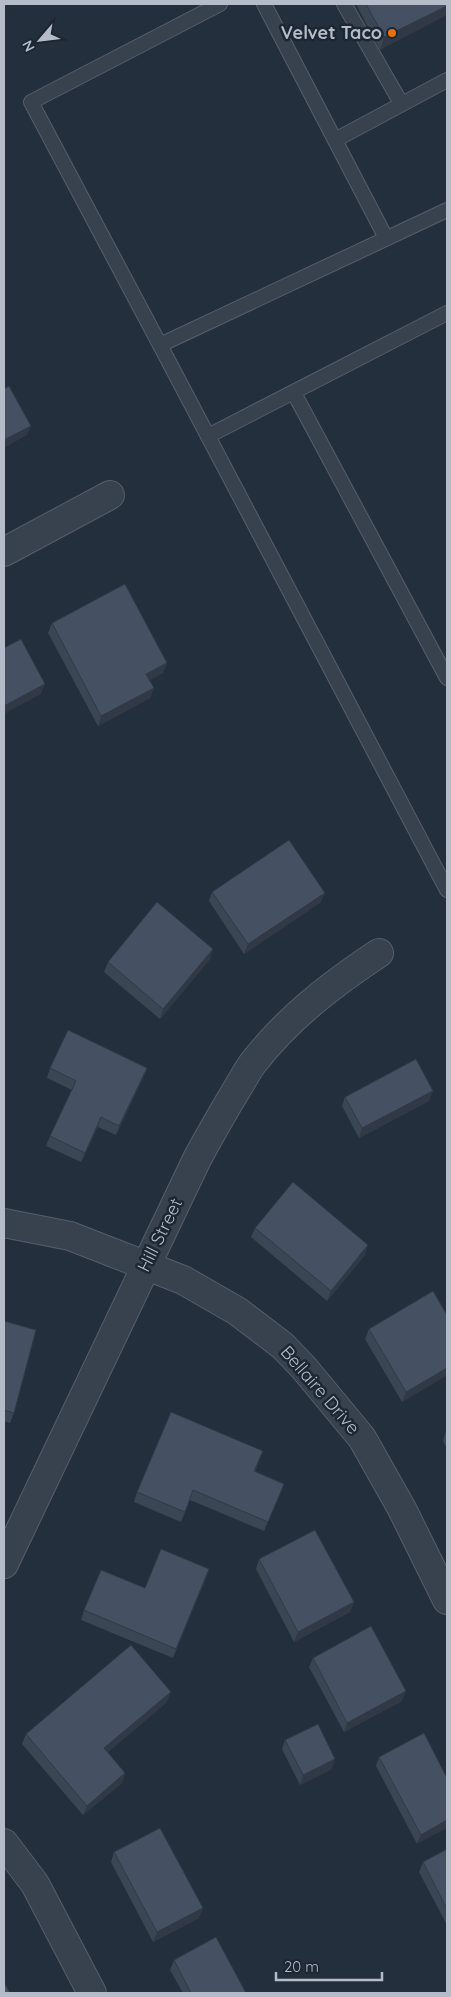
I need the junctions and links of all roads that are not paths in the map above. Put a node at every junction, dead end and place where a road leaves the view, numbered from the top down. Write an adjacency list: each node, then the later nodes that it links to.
1 (220, 4): 10 (lane)
2 (264, 4): 6 (lane)
3 (344, 4): 5 (lane)
4 (447, 80): 5 (lane)
5 (401, 103): 6 (lane)
6 (335, 140): 8 (lane)
7 (447, 210): 8 (lane)
8 (386, 238): 10 (lane)
9 (447, 313): 11 (lane)
10 (160, 345): 12 (lane)
11 (294, 393): 12 (lane); 15 (lane)
12 (208, 436): 16 (lane)
13 (110, 496): 14 (street)
14 (4, 552)
15 (447, 678)
16 (442, 869): 17 (lane)
17 (447, 890)
18 (379, 953): 20 (street, Hill Street)
19 (4, 1223): 20 (street, Bellaire Drive)
20 (146, 1264): 21 (street, Hill Street); 22 (street, Bellaire Drive)
21 (4, 1564)
22 (447, 1600)
23 (4, 1843): 24 (street)
24 (92, 1993)

